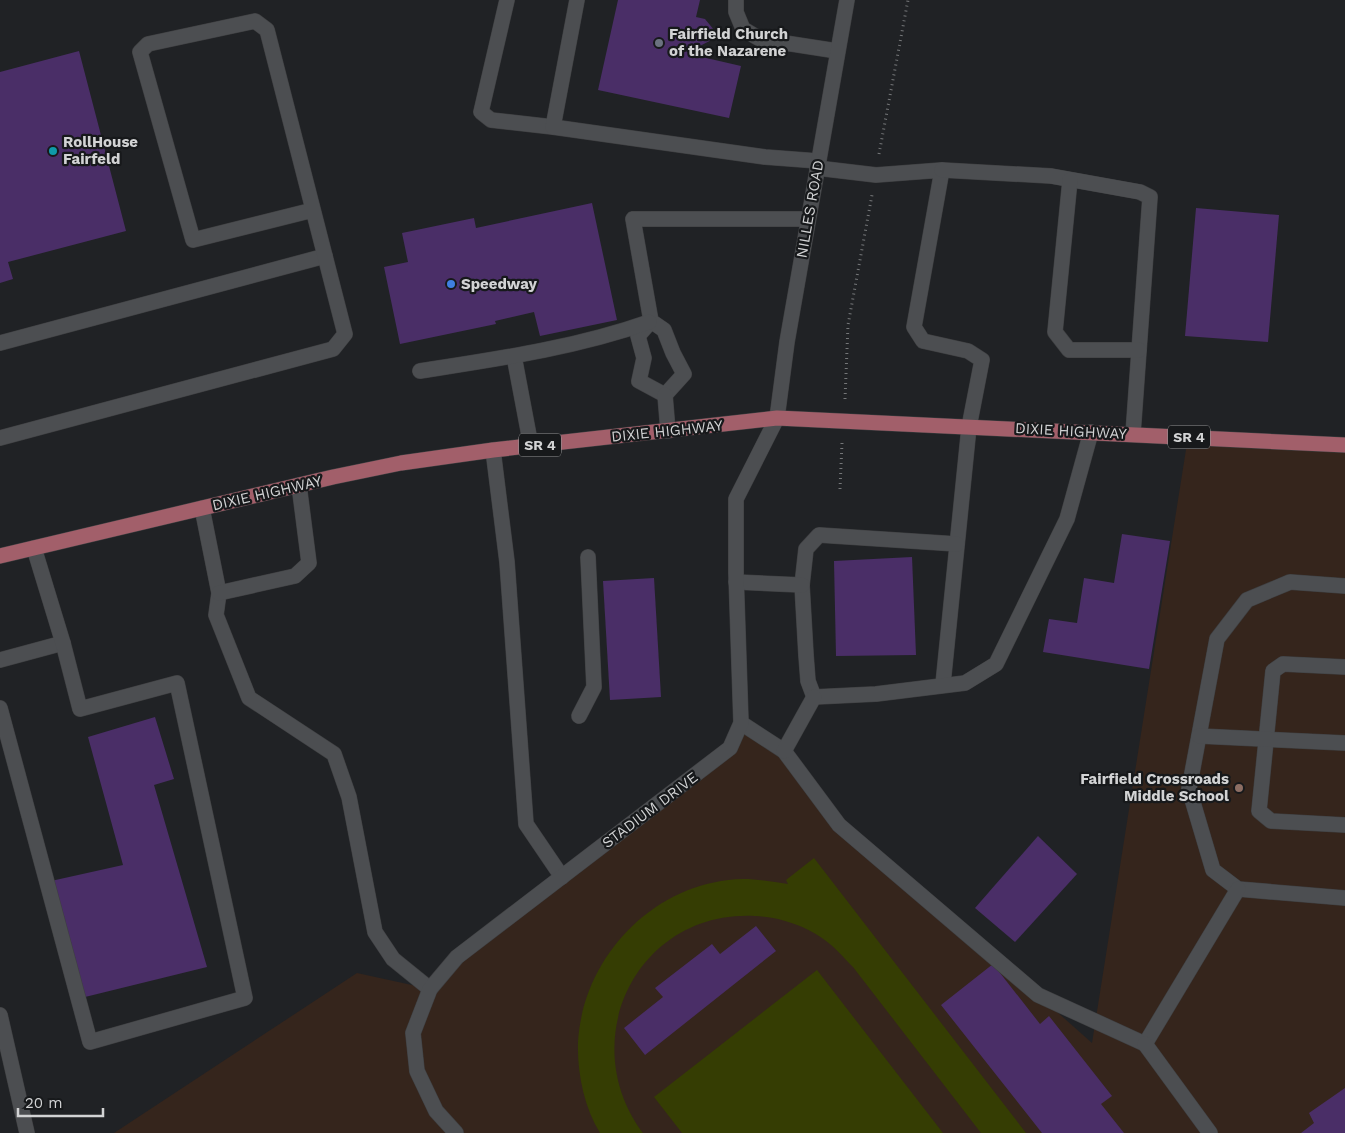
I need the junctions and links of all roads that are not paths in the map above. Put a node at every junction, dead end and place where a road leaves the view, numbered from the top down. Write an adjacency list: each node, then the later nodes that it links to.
1 (507, 0): 6 (street)
2 (577, 0): 6 (street)
3 (736, 0): 5 (street)
4 (847, 0): 5 (street, NILLES ROAD)
5 (837, 51): 7 (street, NILLES ROAD)
6 (553, 127): 7 (street)
7 (818, 165): 8 (street); 11 (street, NILLES ROAD)
8 (942, 170): 9 (street); 20 (street)
9 (1070, 180): 15 (street); 15 (street)
10 (313, 210): 10 (street); 12 (street)
11 (808, 219): 13 (street); 19 (street, NILLES ROAD)
12 (325, 256): 14 (street); 24 (street)
13 (651, 321): 16 (street); 18 (street); 18 (street)
14 (0, 343)
15 (1139, 350): 23 (street)
16 (514, 356): 17 (street); 26 (street)
17 (420, 371)
18 (666, 395): 21 (street)
19 (777, 418): 20 (main road, DIXIE HIGHWAY / SR 4); 21 (main road, DIXIE HIGHWAY / SR 4); 34 (street, STADIUM DRIVE)
20 (969, 427): 22 (main road, DIXIE HIGHWAY / SR 4); 30 (street)
21 (668, 431): 26 (main road, DIXIE HIGHWAY / SR 4)
22 (1092, 432): 23 (main road, DIXIE HIGHWAY / SR 4); 41 (street)
23 (1132, 434): 25 (main road, DIXIE HIGHWAY / SR 4)
24 (0, 438)
25 (1345, 444)
26 (531, 446): 27 (main road, DIXIE HIGHWAY / SR 4)
27 (493, 450): 28 (main road, DIXIE HIGHWAY / SR 4); 51 (street)
28 (299, 485): 29 (main road, DIXIE HIGHWAY / SR 4); 37 (street)
29 (202, 508): 31 (main road, DIXIE HIGHWAY / SR 4); 37 (street)
30 (957, 544): 35 (street); 41 (street)
31 (34, 548): 32 (main road, DIXIE HIGHWAY / SR 4); 38 (street)
32 (0, 556)
33 (588, 557): 44 (street)
34 (736, 582): 35 (street); 45 (street, STADIUM DRIVE)
35 (802, 585): 42 (street)
36 (1345, 586): 46 (street)
37 (219, 593): 54 (street)
38 (62, 643): 39 (street); 43 (street)
39 (0, 660)
40 (1345, 667): 47 (street)
41 (943, 684): 42 (street)
42 (814, 697): 49 (street)
43 (0, 708)
44 (579, 716)
45 (741, 723): 49 (street); 51 (street, STADIUM DRIVE)
46 (1199, 736): 47 (street); 52 (street)
47 (1266, 738): 48 (street); 50 (street)
48 (1345, 743)
49 (784, 751): 56 (street)
50 (1345, 825)
51 (562, 877): 54 (street, STADIUM DRIVE)
52 (1238, 889): 53 (street); 56 (street)
53 (1345, 898)
54 (430, 989): 58 (street, STADIUM DRIVE)
55 (0, 1015): 57 (street)
56 (1145, 1044): 59 (street)
57 (27, 1133)
58 (456, 1133)
59 (1210, 1133)

